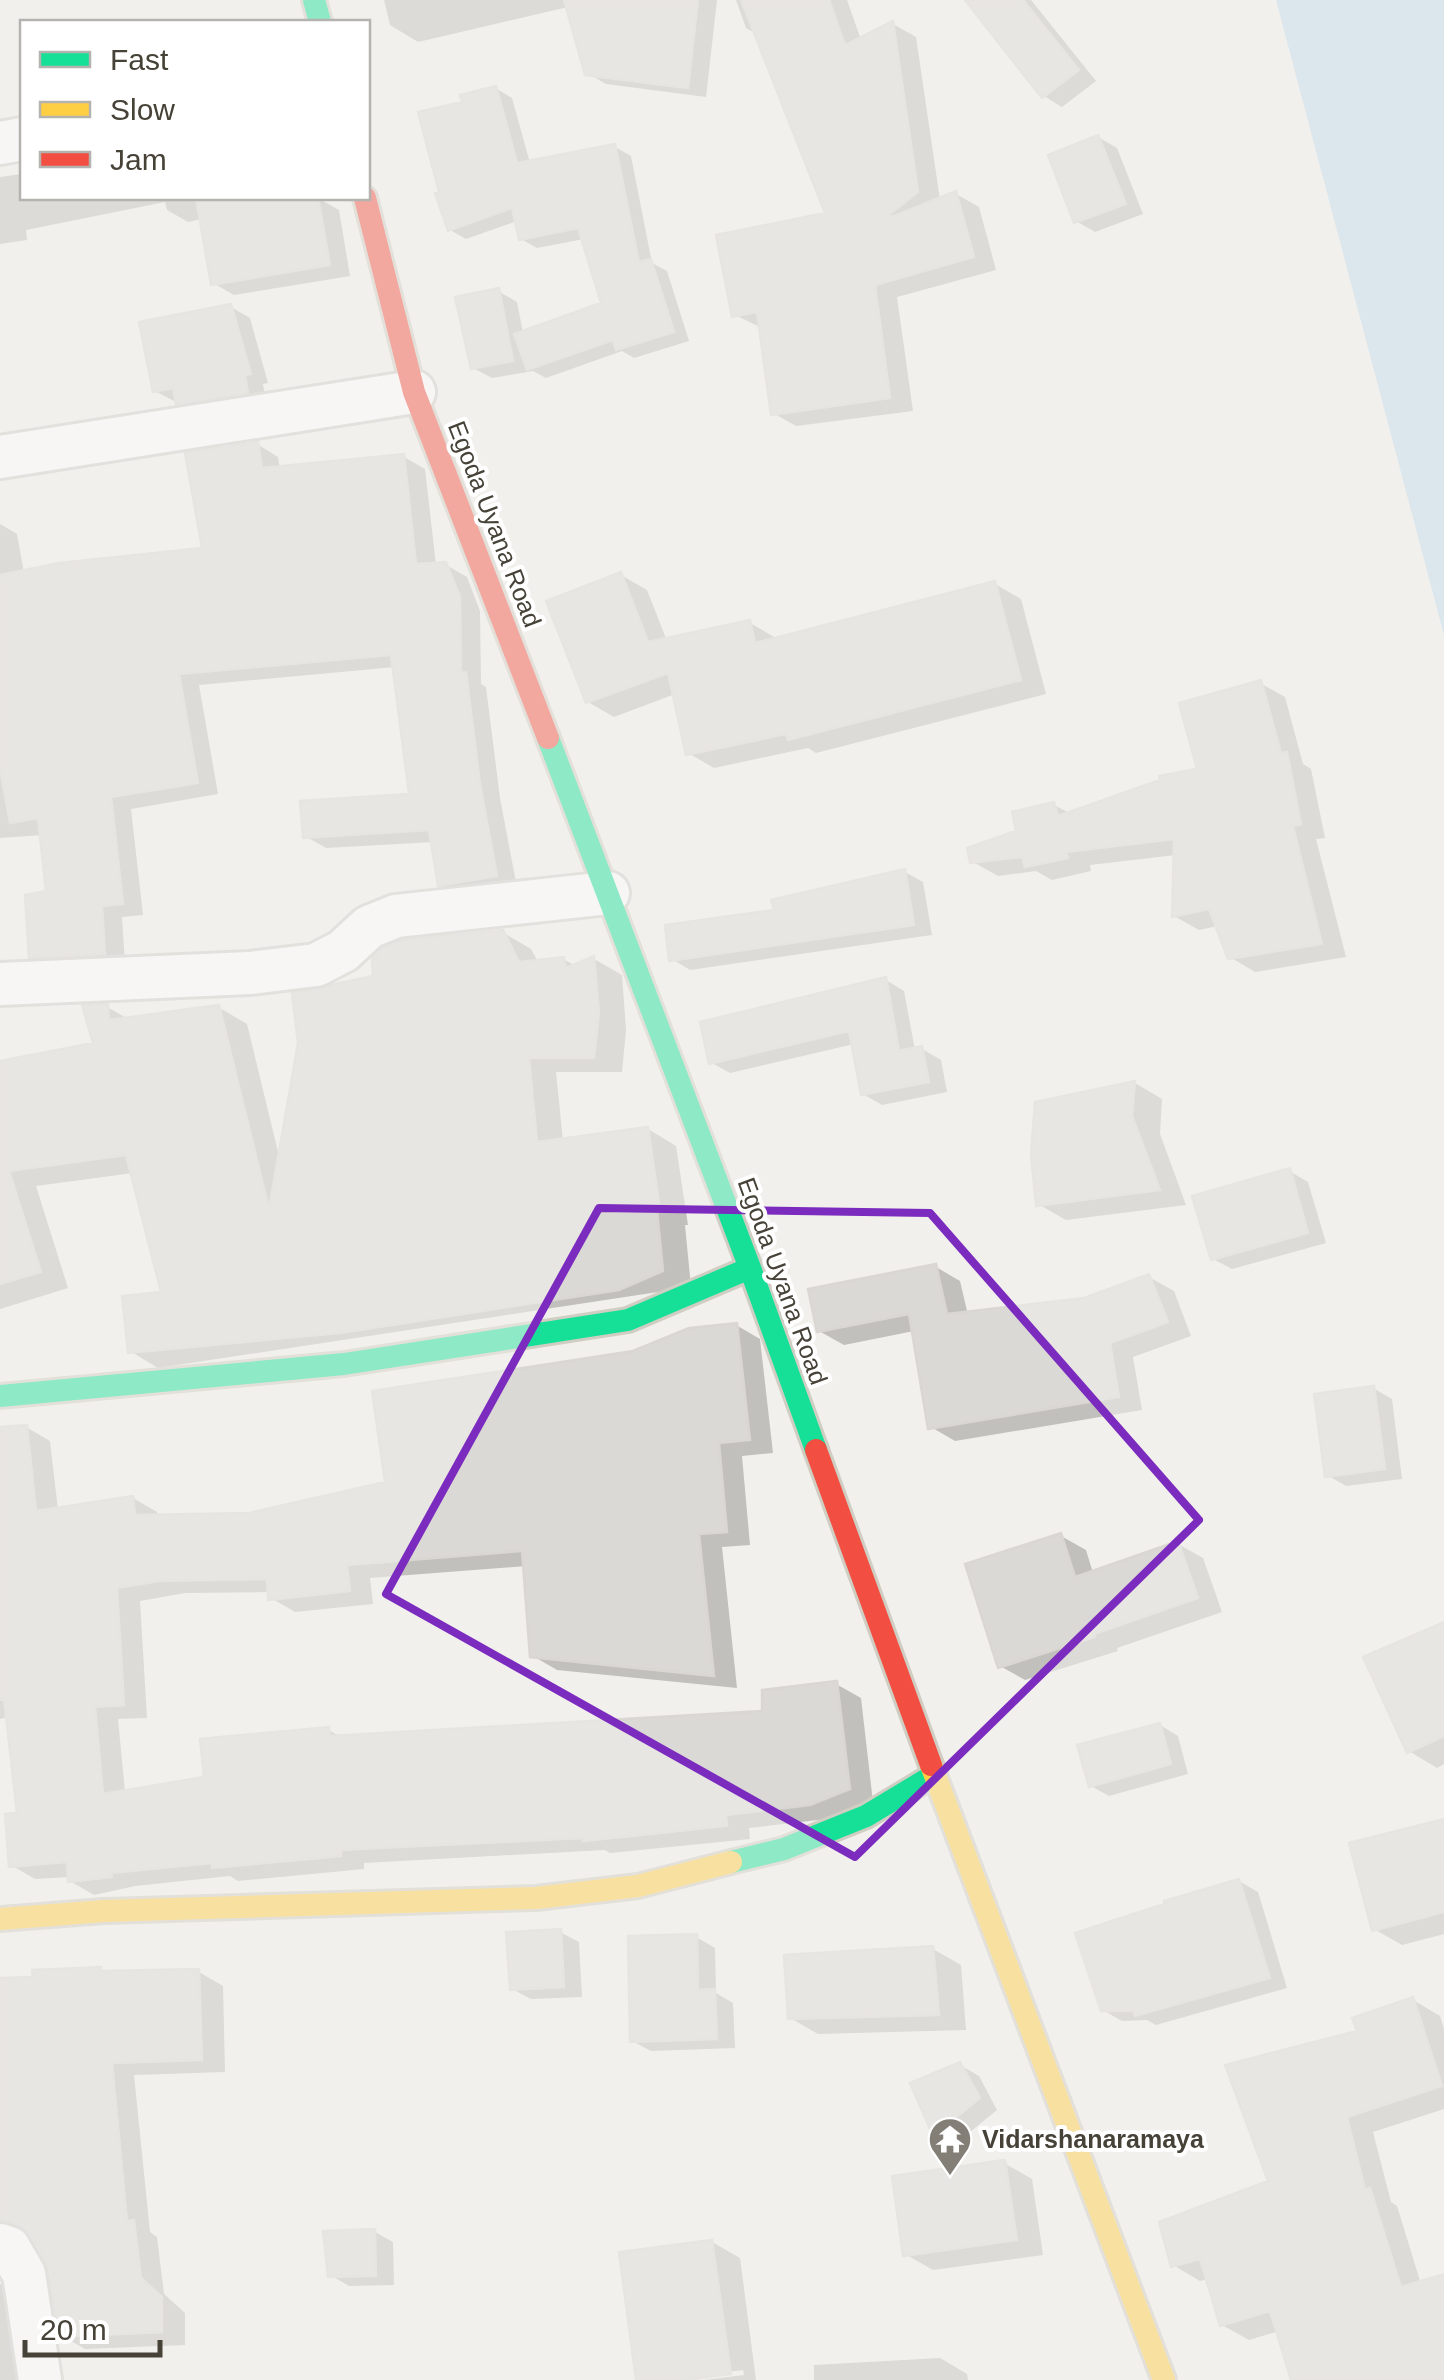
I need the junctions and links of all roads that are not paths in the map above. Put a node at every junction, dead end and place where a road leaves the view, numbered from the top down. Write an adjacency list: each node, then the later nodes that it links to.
1 (366, 200): 2 (main road, Egoda Uyana Road)
2 (414, 392): 3 (street); 4 (main road, Egoda Uyana Road)
3 (0, 457)
4 (608, 893): 5 (street); 6 (main road, Egoda Uyana Road)
5 (0, 984)
6 (750, 1268): 7 (main road); 8 (main road, Egoda Uyana Road)
7 (0, 1396)
8 (934, 1776): 9 (main road); 12 (main road, Egoda Uyana Road)
9 (0, 1918)
10 (0, 2245): 11 (street)
11 (40, 2380)
12 (1164, 2380)

